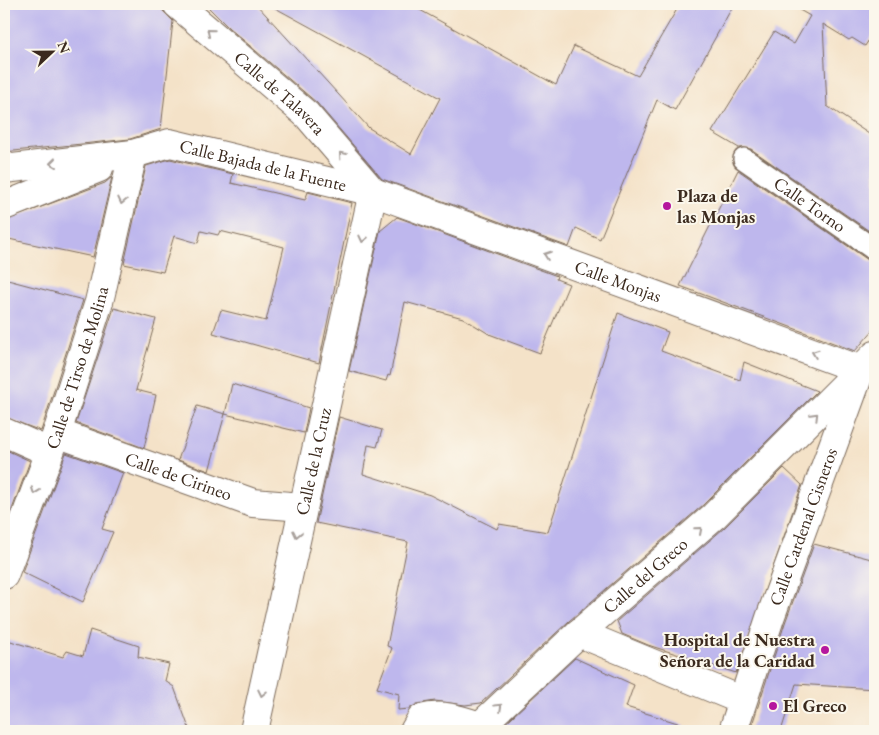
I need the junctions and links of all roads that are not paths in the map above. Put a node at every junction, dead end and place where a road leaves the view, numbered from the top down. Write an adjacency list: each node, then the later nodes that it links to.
1 (177, 4): 5 (street, Calle de Talavera, one-way to 1)
2 (133, 154): 4 (street, Calle Bajada de la Fuente, one-way to 4); 5 (street, Calle Bajada de la Fuente); 6 (street); 10 (street, Calle de Tirso de Molina, one-way to 10)
3 (744, 159): 7 (street, Calle Torno)
4 (4, 169)
5 (374, 192): 8 (street, Calle Monjas, one-way to 5); 11 (street, Calle de la Cruz, one-way to 11)
6 (4, 206)
7 (875, 250)
8 (868, 363): 13 (street, Calle del Greco, one-way to 8); 14 (street, Calle Cardenal Cisneros)
9 (4, 432): 10 (street, Calle de Cirineo)
10 (53, 442): 11 (street, Calle de Cirineo); 12 (street, Calle de Tirso de Molina, one-way to 12)
11 (303, 507): 15 (street, Calle de la Cruz, one-way to 15)
12 (4, 575)
13 (579, 633): 14 (street); 16 (street, Calle del Greco, one-way to 13)
14 (741, 700): 17 (street, Calle Cardenal Cisneros)
15 (254, 731)
16 (414, 731)
17 (733, 731)

